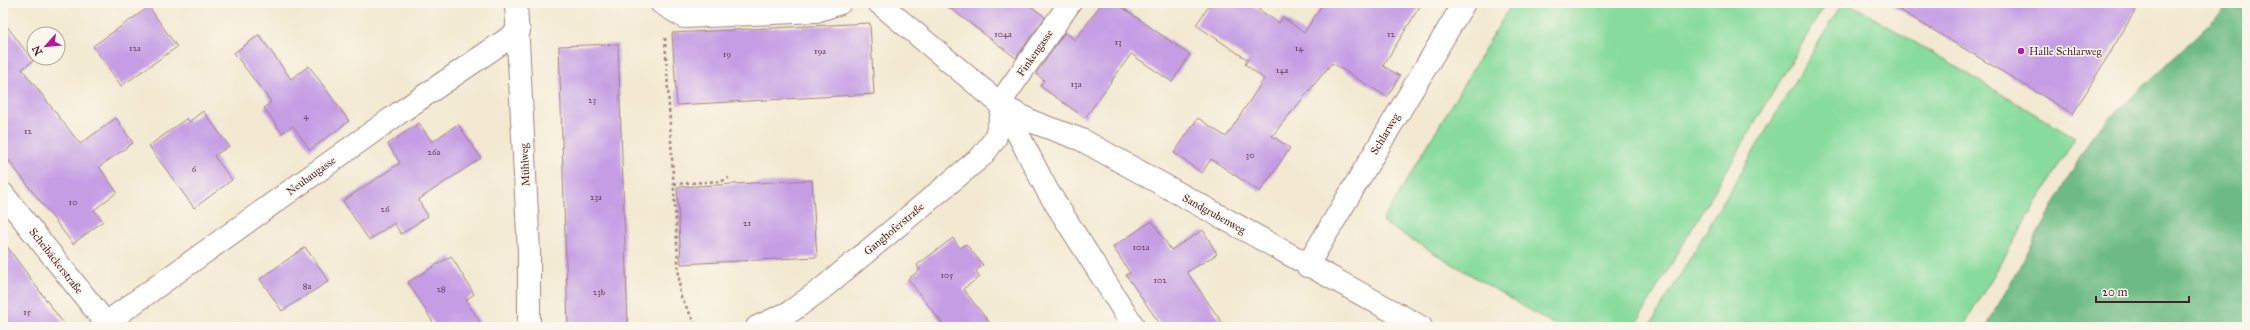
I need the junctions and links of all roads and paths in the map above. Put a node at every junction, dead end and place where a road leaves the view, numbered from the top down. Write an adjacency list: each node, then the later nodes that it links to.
1 (516, 3): 7 (street, Mühlweg)
2 (840, 3): 6 (street)
3 (879, 3): 8 (street)
4 (1070, 3): 8 (street, Finkengasse)
5 (1464, 3): 12 (street, Schlarweg)
6 (663, 5): 10 (path)
7 (519, 31): 13 (street, Neubaugasse); 14 (street, Mühlweg)
8 (1001, 106): 12 (street, Sandgrubenweg); 16 (street, Ganghoferstraße); 17 (street)
9 (729, 178): 10 (path)
10 (674, 184): 15 (path)
11 (3, 194): 13 (street, Scheibäckerstraße)
12 (1307, 266): 18 (street, Sandgrubenweg)
13 (107, 325)
14 (529, 327)
15 (697, 327)
16 (757, 327)
17 (1134, 327)
18 (1421, 327)

